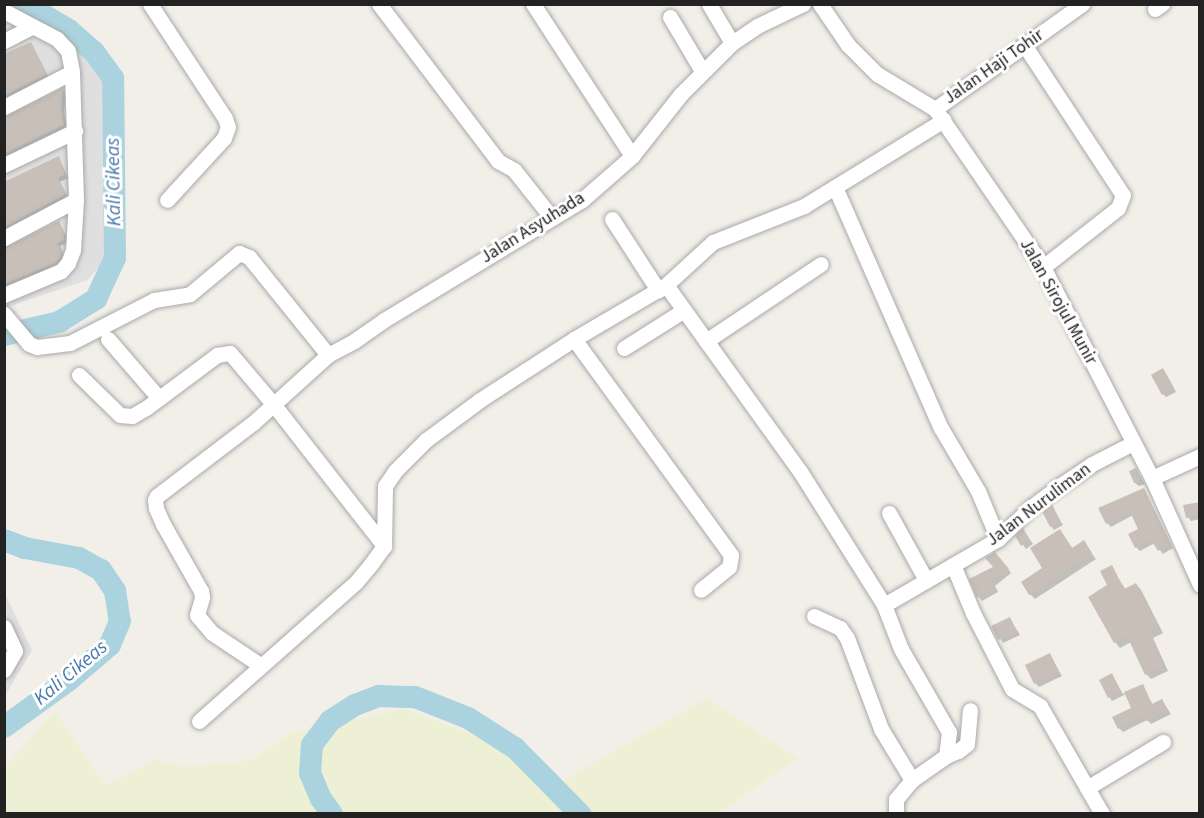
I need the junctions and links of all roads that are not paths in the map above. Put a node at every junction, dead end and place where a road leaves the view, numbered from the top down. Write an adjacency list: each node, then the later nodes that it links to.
1 (150, 4): 25 (street)
2 (379, 4): 26 (street)
3 (533, 4): 11 (street)
4 (549, 4): 11 (street)
5 (709, 4): 14 (street)
6 (803, 4): 14 (street, Jalan Asyuhada)
7 (820, 4): 19 (street, Jalan Sirojul Munir)
8 (1082, 4): 15 (street, Jalan Haji Tohir)
9 (4, 11): 12 (street)
10 (669, 17): 16 (street)
11 (543, 21): 21 (street)
12 (32, 27): 13 (street); 17 (street)
13 (4, 41)
14 (732, 43): 16 (street, Jalan Asyuhada)
15 (1025, 46): 19 (street, Jalan Haji Tohir); 30 (street)
16 (702, 71): 21 (street, Jalan Asyuhada)
17 (72, 72): 18 (street); 20 (street)
18 (4, 107)
19 (940, 114): 23 (street, Jalan Haji Tohir); 30 (street, Jalan Sirojul Munir)
20 (75, 131): 22 (street); 24 (street)
21 (632, 156): 26 (street, Jalan Asyuhada)
22 (4, 165)
23 (836, 187): 31 (street, Jalan Haji Tohir); 47 (street)
24 (76, 200): 28 (street); 32 (street)
25 (167, 200)
26 (552, 218): 39 (street, Jalan Asyuhada)
27 (612, 219): 31 (street)
28 (4, 238)
29 (821, 264): 37 (street)
30 (1043, 267): 43 (street, Jalan Sirojul Munir)
31 (662, 287): 33 (street); 36 (street, Jalan Haji Tohir)
32 (4, 295)
33 (684, 310): 37 (street); 38 (street)
34 (5, 316): 39 (street)
35 (108, 339): 41 (street)
36 (574, 339): 48 (street, Jalan Haji Tohir); 52 (street)
37 (706, 341): 53 (street)
38 (624, 348)
39 (328, 355): 42 (street, Jalan Asyuhada)
40 (79, 375): 41 (street)
41 (159, 398): 42 (street)
42 (274, 405): 48 (street); 56 (street, Jalan Asyuhada)
43 (1133, 442): 45 (street, Jalan Sirojul Munir); 47 (street, Jalan Nuruliman)
44 (1200, 456): 45 (street)
45 (1152, 477): 51 (street, Jalan Sirojul Munir)
46 (889, 513): 50 (street)
47 (998, 539): 49 (street, Jalan Nuruliman)
48 (384, 546): 56 (street)
49 (953, 565): 50 (street, Jalan Nuruliman); 63 (street)
50 (926, 580): 53 (street, Jalan Nuruliman)
51 (1200, 585)
52 (701, 590)
53 (884, 605): 61 (street)
54 (814, 616): 62 (street)
55 (4, 627): 57 (street)
56 (260, 665): 59 (street)
57 (4, 670)
58 (970, 710): 61 (street)
59 (199, 721)
60 (1163, 742): 63 (street)
61 (946, 756): 62 (street)
62 (912, 780): 64 (street)
63 (1087, 788): 65 (street)
64 (896, 813)
65 (1102, 813)

